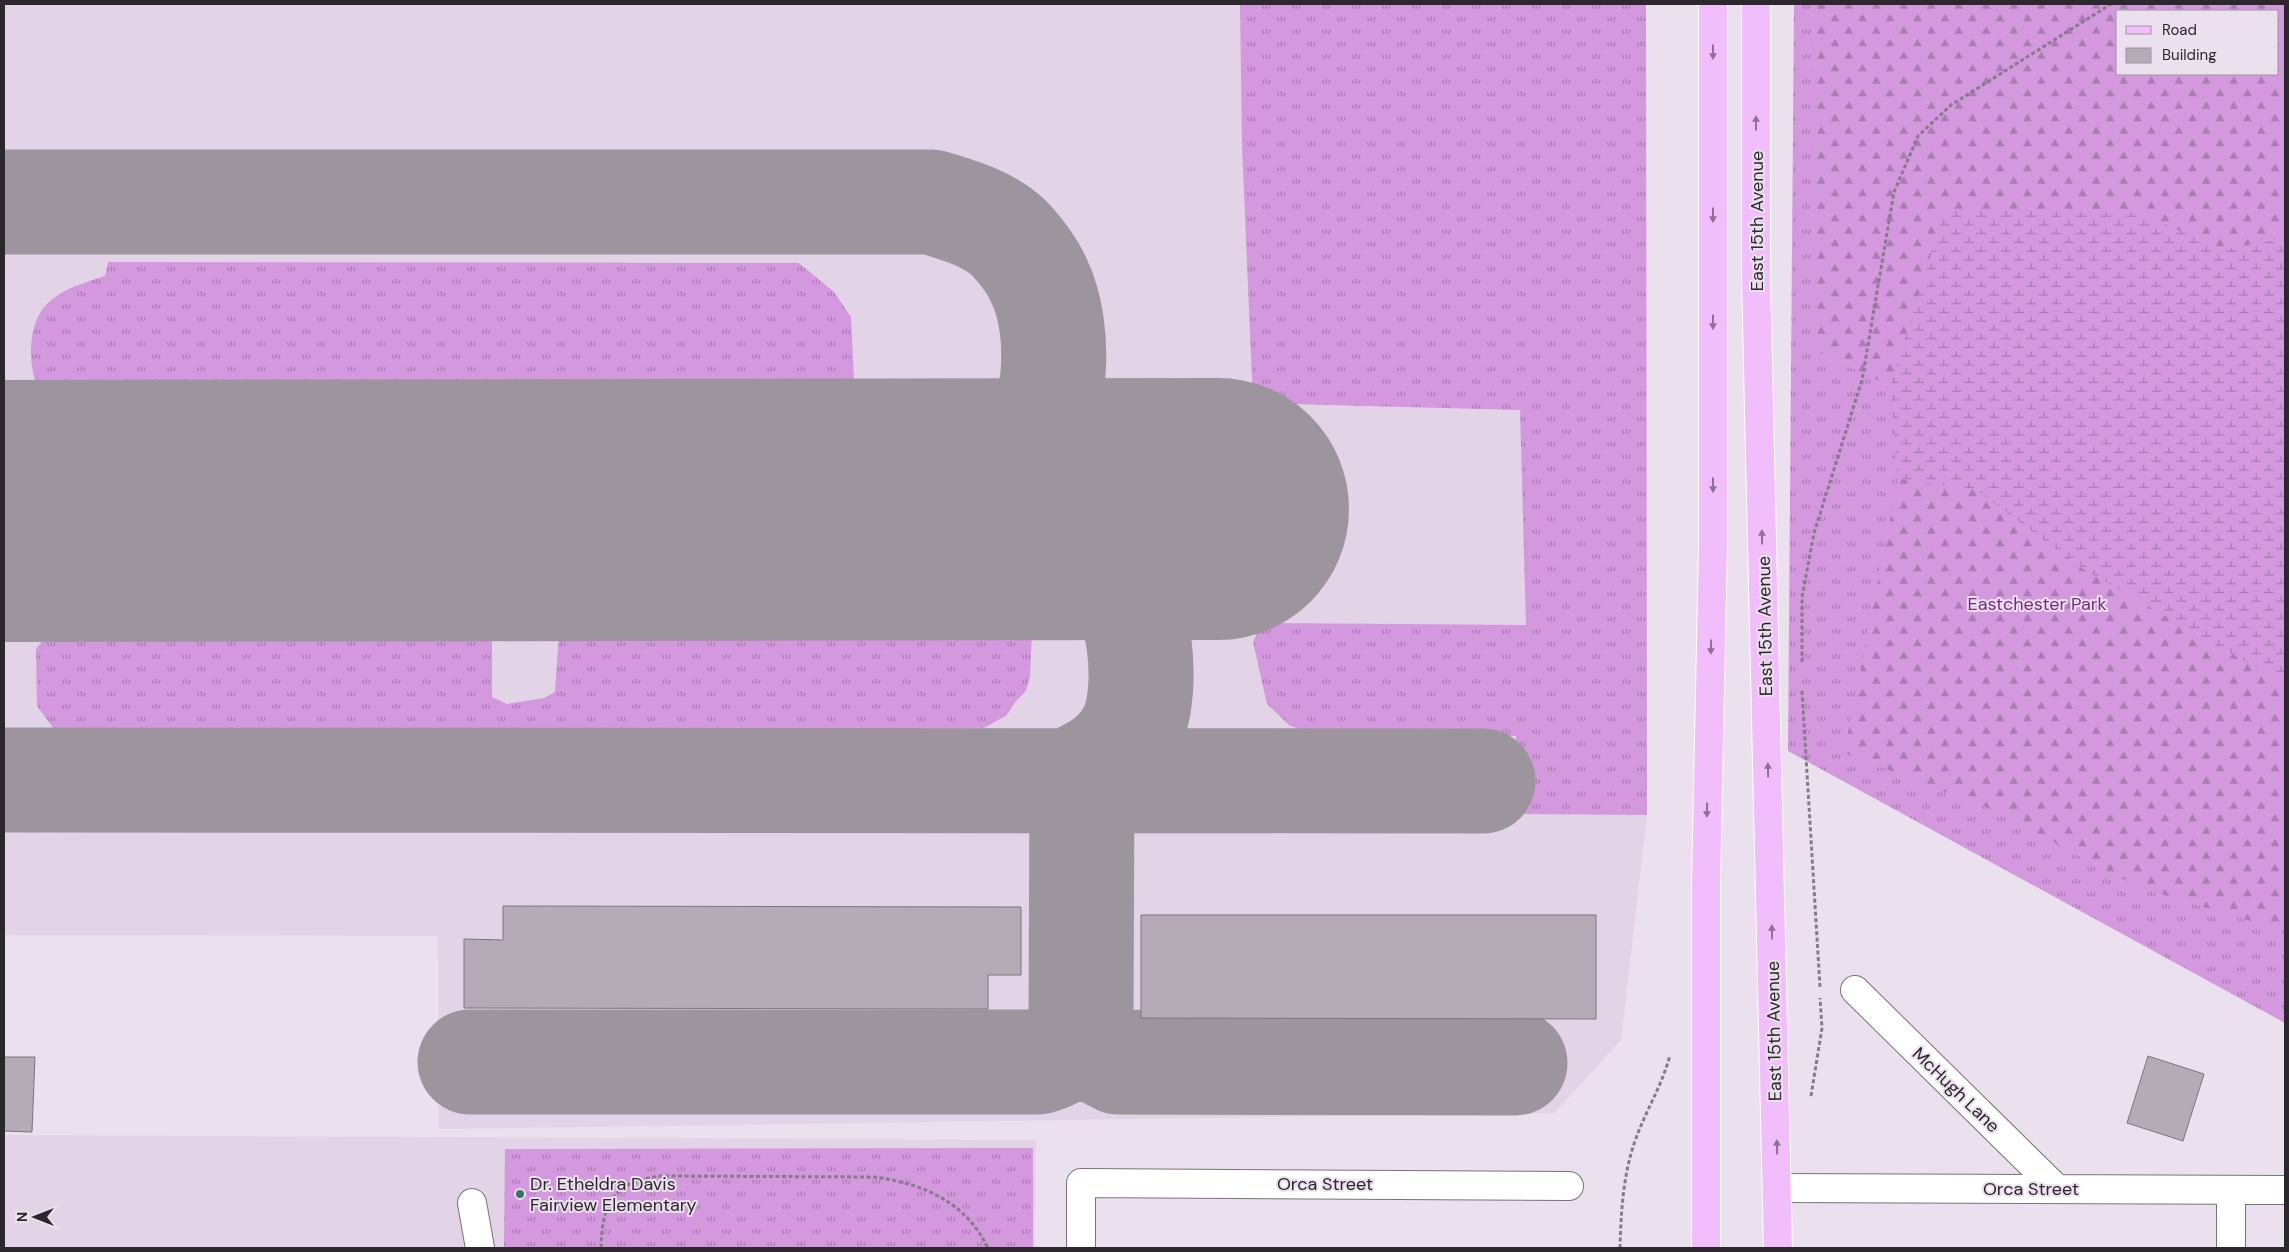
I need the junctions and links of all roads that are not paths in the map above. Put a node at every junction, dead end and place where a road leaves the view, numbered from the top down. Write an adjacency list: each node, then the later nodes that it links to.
1 (1713, 4): 12 (main road, one-way to 12)
2 (1756, 4): 5 (main road, East 15th Avenue, one-way to 2)
3 (1855, 990): 6 (street, McHugh Lane)
4 (1569, 1186): 11 (street, Orca Street)
5 (1778, 1188): 6 (street, Orca Street); 13 (main road, East 15th Avenue)
6 (2057, 1189): 7 (street, Orca Street)
7 (2231, 1190): 8 (street, Orca Street); 14 (street)
8 (2285, 1190)
9 (472, 1203): 10 (street)
10 (480, 1248)
11 (1081, 1248)
12 (1706, 1248)
13 (1778, 1248)
14 (2230, 1248)

